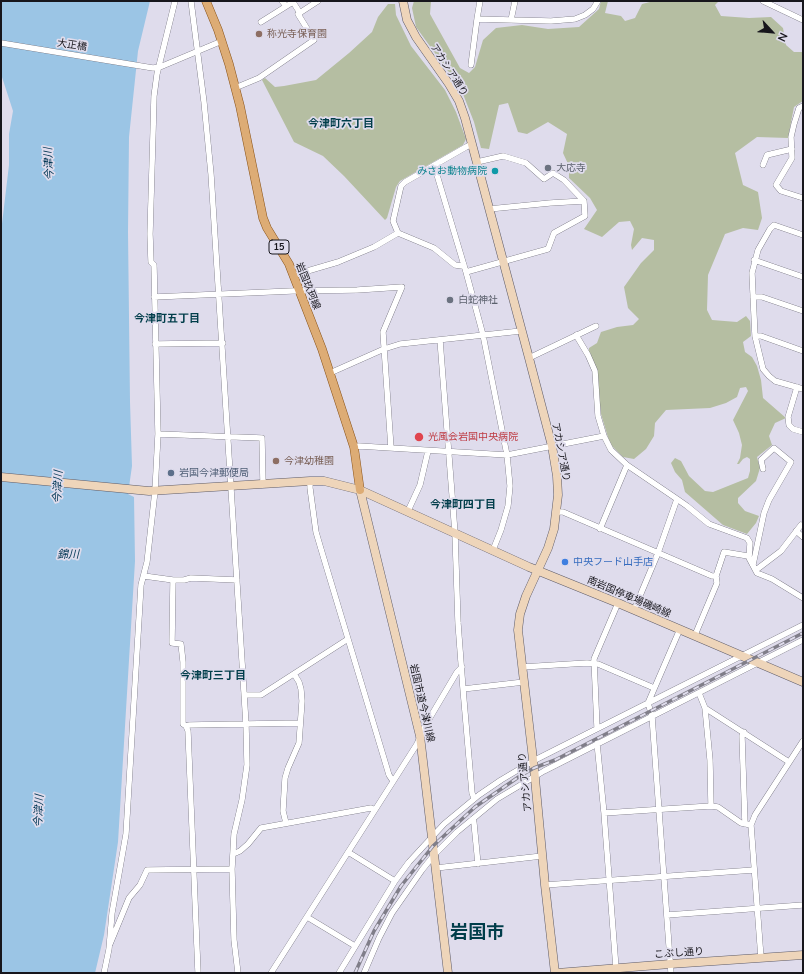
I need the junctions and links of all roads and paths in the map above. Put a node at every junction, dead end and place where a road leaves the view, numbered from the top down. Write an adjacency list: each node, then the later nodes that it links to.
1 (175, 1): 20 (street)
2 (192, 1): 18 (street)
3 (206, 1): 16 (main road, 岩国玖珂線 / 15)
4 (318, 1): 11 (street)
5 (403, 1): 23 (street, アカシア通り)
6 (480, 1): 12 (street)
7 (515, 1): 13 (street)
8 (598, 1): 13 (street)
9 (763, 1): 14 (street)
10 (284, 4): 11 (street); 15 (street)
11 (300, 13): 21 (street)
12 (477, 19): 13 (street); 19 (street)
13 (511, 20)
14 (803, 20)
15 (261, 22)
16 (222, 41): 18 (street); 21 (main road, 岩国玖珂線 / 15)
17 (1, 43): 20 (street, 大正橋)
18 (198, 51): 20 (street); 40 (street)
19 (471, 65)
20 (160, 67): 41 (street)
21 (235, 88): 37 (main road, 岩国玖珂線 / 15)
22 (803, 106): 24 (street)
23 (472, 144): 25 (street, アカシア通り); 26 (street)
24 (792, 149): 27 (street); 28 (street)
25 (477, 162): 29 (street); 30 (street, アカシア通り)
26 (434, 165): 31 (street); 35 (street)
27 (763, 165)
28 (803, 198)
29 (584, 201): 30 (street); 34 (street)
30 (489, 209): 34 (street, アカシア通り)
31 (398, 233): 35 (street); 37 (street)
32 (803, 235): 33 (street)
33 (754, 260): 38 (street); 42 (street)
34 (504, 261): 36 (street); 45 (street, アカシア通り)
35 (464, 266): 36 (street)
36 (466, 272): 46 (street)
37 (294, 276): 39 (main road, 岩国玖珂線 / 15)
38 (803, 277)
39 (300, 292): 40 (street); 52 (street); 55 (main road, 岩国玖珂線 / 15)
40 (220, 294): 41 (street); 50 (street)
41 (154, 297): 51 (street)
42 (753, 298): 43 (street); 48 (street)
43 (803, 311)
44 (596, 326): 47 (street)
45 (521, 331): 46 (street); 54 (street, アカシア通り)
46 (483, 335): 49 (street); 66 (street)
47 (576, 335): 54 (street); 59 (street)
48 (755, 336): 53 (street); 56 (street)
49 (440, 340): 52 (street); 65 (street)
50 (223, 343): 51 (street); 60 (street)
51 (155, 344): 58 (street)
52 (384, 349): 55 (street); 63 (street)
53 (803, 351)
54 (529, 358): 61 (street, アカシア通り)
55 (330, 373): 62 (main road, 岩国玖珂線 / 15)
56 (800, 388): 57 (street)
57 (803, 432)
58 (158, 434): 60 (street); 74 (street)
59 (604, 436): 61 (street); 67 (street)
60 (228, 438): 71 (street); 72 (street)
61 (552, 446): 66 (street); 77 (street, アカシア通り)
62 (354, 447): 63 (street); 73 (main road, 岩国玖珂線 / 15)
63 (391, 448): 64 (street)
64 (428, 450): 65 (street); 76 (street)
65 (450, 452): 66 (street); 81 (street)
66 (507, 455): 83 (street)
67 (627, 465): 75 (street); 79 (street)
68 (764, 469): 86 (street)
69 (1, 477): 74 (street, 南岩国停車場磯崎線)
70 (310, 481): 71 (street, 南岩国停車場磯崎線); 73 (street, 南岩国停車場磯崎線); 98 (street)
71 (263, 484): 72 (street, 南岩国停車場磯崎線)
72 (232, 486): 74 (street, 南岩国停車場磯崎線); 91 (street)
73 (360, 490): 76 (street, 南岩国停車場磯崎線); 120 (street, 岩国市道今津川線)
74 (155, 491): 88 (street)
75 (677, 499): 84 (street); 85 (street)
76 (408, 512): 81 (street, 南岩国停車場磯崎線)
77 (556, 512): 79 (street); 87 (street, アカシア通り)
78 (801, 525): 80 (street)
79 (600, 529): 84 (street)
80 (796, 531): 82 (street); 86 (street)
81 (455, 533): 83 (street, 南岩国停車場磯崎線); 103 (street)
82 (803, 537)
83 (493, 550): 87 (street, 南岩国停車場磯崎線)
84 (658, 553): 89 (street); 94 (street)
85 (748, 556): 86 (street); 89 (street)
86 (754, 567): 92 (street)
87 (538, 570): 93 (street, 南岩国停車場磯崎線); 104 (street, アカシア通り)
88 (144, 576): 90 (street); 154 (street)
89 (716, 576): 97 (street)
90 (173, 580): 91 (street); 117 (street)
91 (237, 580): 111 (street)
92 (803, 598)
93 (618, 603): 94 (street, 南岩国停車場磯崎線); 102 (street)
94 (634, 610): 96 (street, 南岩国停車場磯崎線)
95 (803, 625): 100 (street)
96 (680, 629): 97 (street, 南岩国停車場磯崎線); 108 (street)
97 (695, 635): 100 (street, 南岩国停車場磯崎線)
98 (348, 639): 105 (street); 126 (street)
99 (803, 640): 101 (street)
100 (742, 655): 101 (street, 南岩国停車場磯崎線); 112 (street)
101 (758, 662): 107 (street, 南岩国停車場磯崎線); 110 (street)
102 (593, 664): 104 (street); 108 (street); 118 (street)
103 (462, 667): 109 (street); 120 (street)
104 (522, 667): 106 (street, アカシア通り)
105 (294, 674): 111 (street); 115 (street)
106 (524, 682): 109 (street); 123 (street, アカシア通り)
107 (803, 682)
108 (654, 688): 112 (street)
109 (463, 689): 127 (street)
110 (699, 693): 113 (street); 114 (street)
111 (245, 695): 116 (street)
112 (648, 703): 114 (street); 118 (street)
113 (705, 708): 119 (street); 128 (street)
114 (652, 716): 122 (street); 130 (street)
115 (300, 723): 116 (street); 133 (street)
116 (246, 724): 117 (street); 137 (street)
117 (186, 726): 143 (street)
118 (597, 728): 123 (street)
119 (744, 732): 124 (street); 134 (street)
120 (420, 736): 126 (street); 135 (street, 岩国市道今津川線)
121 (803, 741): 124 (street)
122 (597, 744): 125 (street); 131 (street)
123 (533, 761): 125 (street, アカシア通り); 127 (street)
124 (789, 762): 134 (street)
125 (535, 776): 132 (street); 139 (street, アカシア通り)
126 (393, 781): 129 (street)
127 (474, 798): 135 (street)
128 (711, 806): 130 (street); 134 (street)
129 (375, 810): 133 (street); 136 (street)
130 (659, 810): 131 (street); 145 (street)
131 (604, 813): 146 (street)
132 (472, 819): 138 (street); 140 (street)
133 (286, 823): 137 (street)
134 (748, 824): 144 (street)
135 (432, 836): 138 (street, 岩国市道今津川線); 147 (street)
136 (348, 852): 147 (street); 152 (street)
137 (233, 854): 142 (street)
138 (434, 855): 141 (street, 岩国市道今津川線); 164 (street)
139 (542, 856): 140 (street); 148 (street, アカシア通り)
140 (478, 864): 141 (street)
141 (436, 868): 165 (street, 岩国市道今津川線)
142 (232, 869): 143 (street); 161 (street)
143 (194, 870): 154 (street); 160 (street)
144 (754, 870): 145 (street); 150 (street)
145 (664, 877): 146 (street); 151 (street)
146 (609, 880): 148 (street); 158 (street)
147 (395, 881): 153 (street)
148 (545, 885): 166 (street, アカシア通り)
149 (803, 905): 150 (street)
150 (758, 909): 151 (street); 156 (street)
151 (667, 915): 157 (street)
152 (307, 917): 153 (street); 162 (street)
153 (355, 946): 163 (street)
154 (109, 948): 159 (street)
155 (803, 955): 156 (street, こぶし通り)
156 (761, 958): 157 (street, こぶし通り)
157 (670, 964): 158 (street, こぶし通り); 167 (street)
158 (616, 968): 166 (street, こぶし通り)
159 (104, 973)
160 (198, 973)
161 (238, 973)
162 (270, 973)
163 (339, 973)
164 (364, 973)
165 (448, 973)
166 (556, 973)
167 (670, 973)

